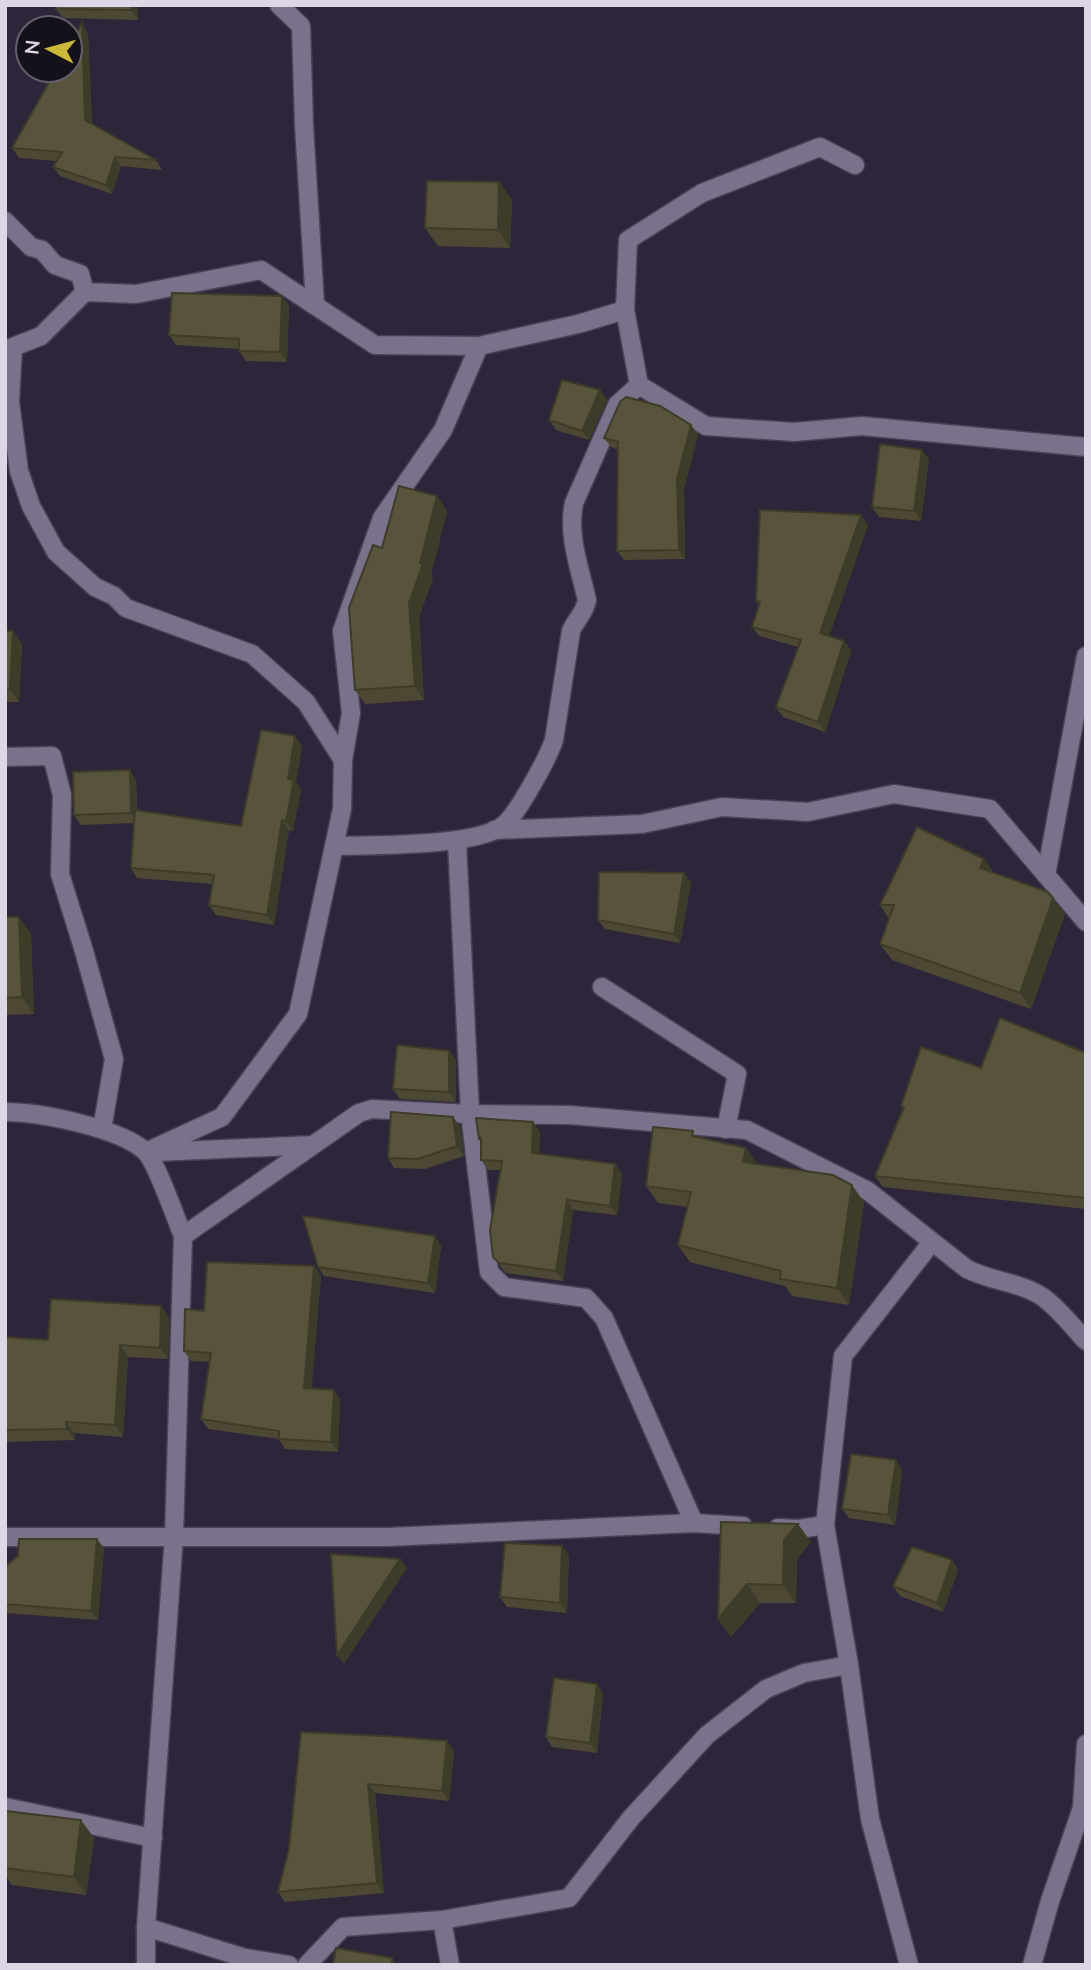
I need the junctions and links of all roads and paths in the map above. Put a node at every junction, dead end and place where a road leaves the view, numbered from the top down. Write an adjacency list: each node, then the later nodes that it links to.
1 (279, 5): 5 (street)
2 (855, 165): 6 (street)
3 (5, 221): 4 (street)
4 (85, 292): 5 (street); 12 (street)
5 (315, 304): 7 (street)
6 (625, 310): 7 (street); 8 (street)
7 (479, 346): 12 (street)
8 (639, 385): 9 (street); 13 (street)
9 (1086, 447)
10 (1086, 656): 16 (street)
11 (5, 757): 21 (street)
12 (343, 760): 15 (street)
13 (494, 830): 14 (street); 16 (street)
14 (457, 841): 15 (street); 20 (street)
15 (334, 846): 24 (street)
16 (1046, 874): 17 (street)
17 (1086, 922)
18 (601, 987): 22 (street)
19 (5, 1112): 21 (street)
20 (470, 1114): 22 (street); 23 (street); 28 (street)
21 (102, 1129): 24 (street)
22 (726, 1129): 26 (street)
23 (313, 1145): 24 (street); 25 (street)
24 (146, 1152): 25 (street)
25 (183, 1236): 30 (street)
26 (932, 1241): 27 (street); 29 (street)
27 (1086, 1341)
28 (694, 1523): 29 (street); 30 (street)
29 (825, 1525): 32 (street)
30 (174, 1536): 31 (street); 36 (street)
31 (5, 1537)
32 (849, 1665): 37 (street); 43 (street)
33 (1086, 1744): 35 (street)
34 (5, 1807): 36 (street)
35 (1084, 1808): 44 (street)
36 (153, 1839): 38 (street)
37 (442, 1920): 41 (street); 42 (street)
38 (146, 1927): 39 (street); 40 (street)
39 (146, 1965)
40 (289, 1965)
41 (307, 1965)
42 (450, 1965)
43 (909, 1965)
44 (1032, 1965)

